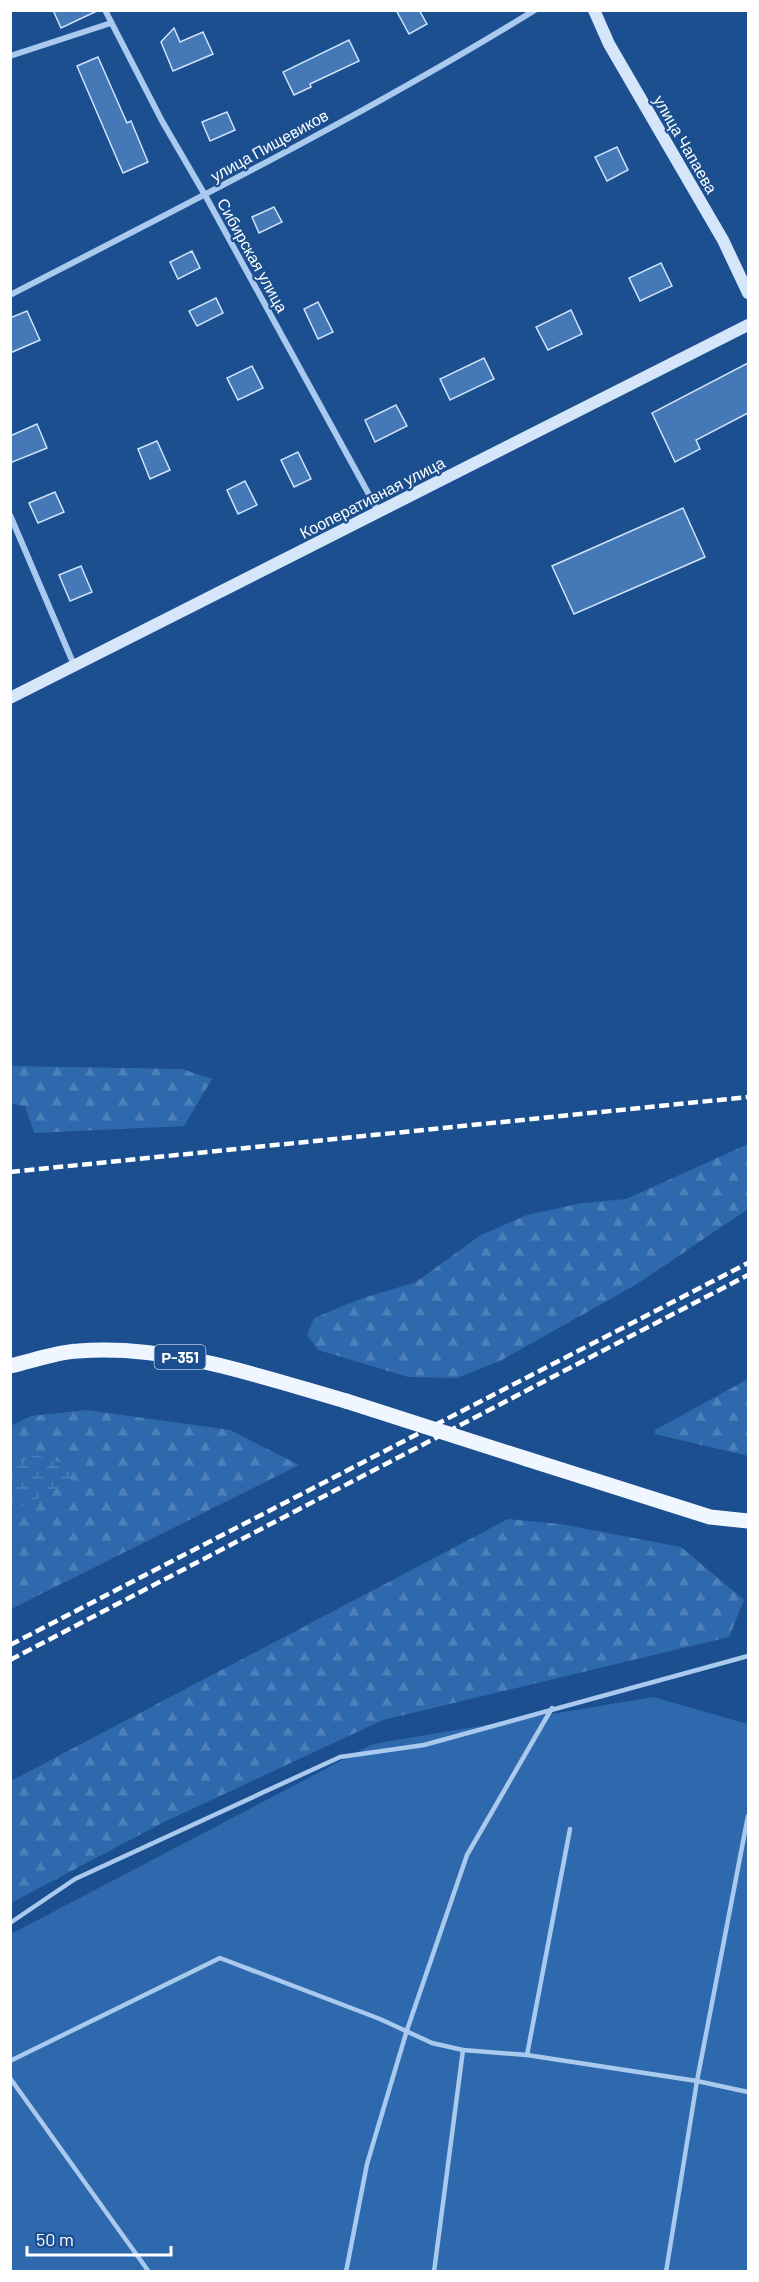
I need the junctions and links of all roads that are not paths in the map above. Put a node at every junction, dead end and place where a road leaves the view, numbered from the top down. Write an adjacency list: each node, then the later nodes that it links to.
1 (105, 10): 4 (street, Сибирская улица)
2 (536, 10): 6 (street, улица Пищевиков)
3 (594, 10): 7 (main road, улица Чапаева)
4 (111, 23): 5 (street); 6 (street, Сибирская улица)
5 (10, 56)
6 (206, 195): 8 (street, улица Пищевиков); 10 (street, Сибирская улица)
7 (748, 293)
8 (10, 295)
9 (748, 325): 10 (main road, Кооперативная улица)
10 (378, 512): 12 (main road, Кооперативная улица)
11 (10, 515): 12 (street)
12 (75, 665): 13 (main road, Кооперативная улица)
13 (10, 698)
14 (10, 1366): 15 (main road, Р-351, bridge)
15 (748, 1521)
16 (748, 1656): 17 (lane)
17 (552, 1708): 20 (lane); 21 (lane)
18 (748, 1816): 26 (lane)
19 (570, 1829): 23 (lane)
20 (10, 1923)
21 (407, 2030): 22 (lane); 24 (lane); 29 (lane)
22 (463, 2050): 23 (lane); 30 (lane)
23 (527, 2055): 26 (lane)
24 (10, 2061)
25 (10, 2078): 28 (lane)
26 (697, 2081): 27 (lane); 31 (lane)
27 (748, 2092)
28 (149, 2271)
29 (346, 2271)
30 (434, 2271)
31 (666, 2271)

